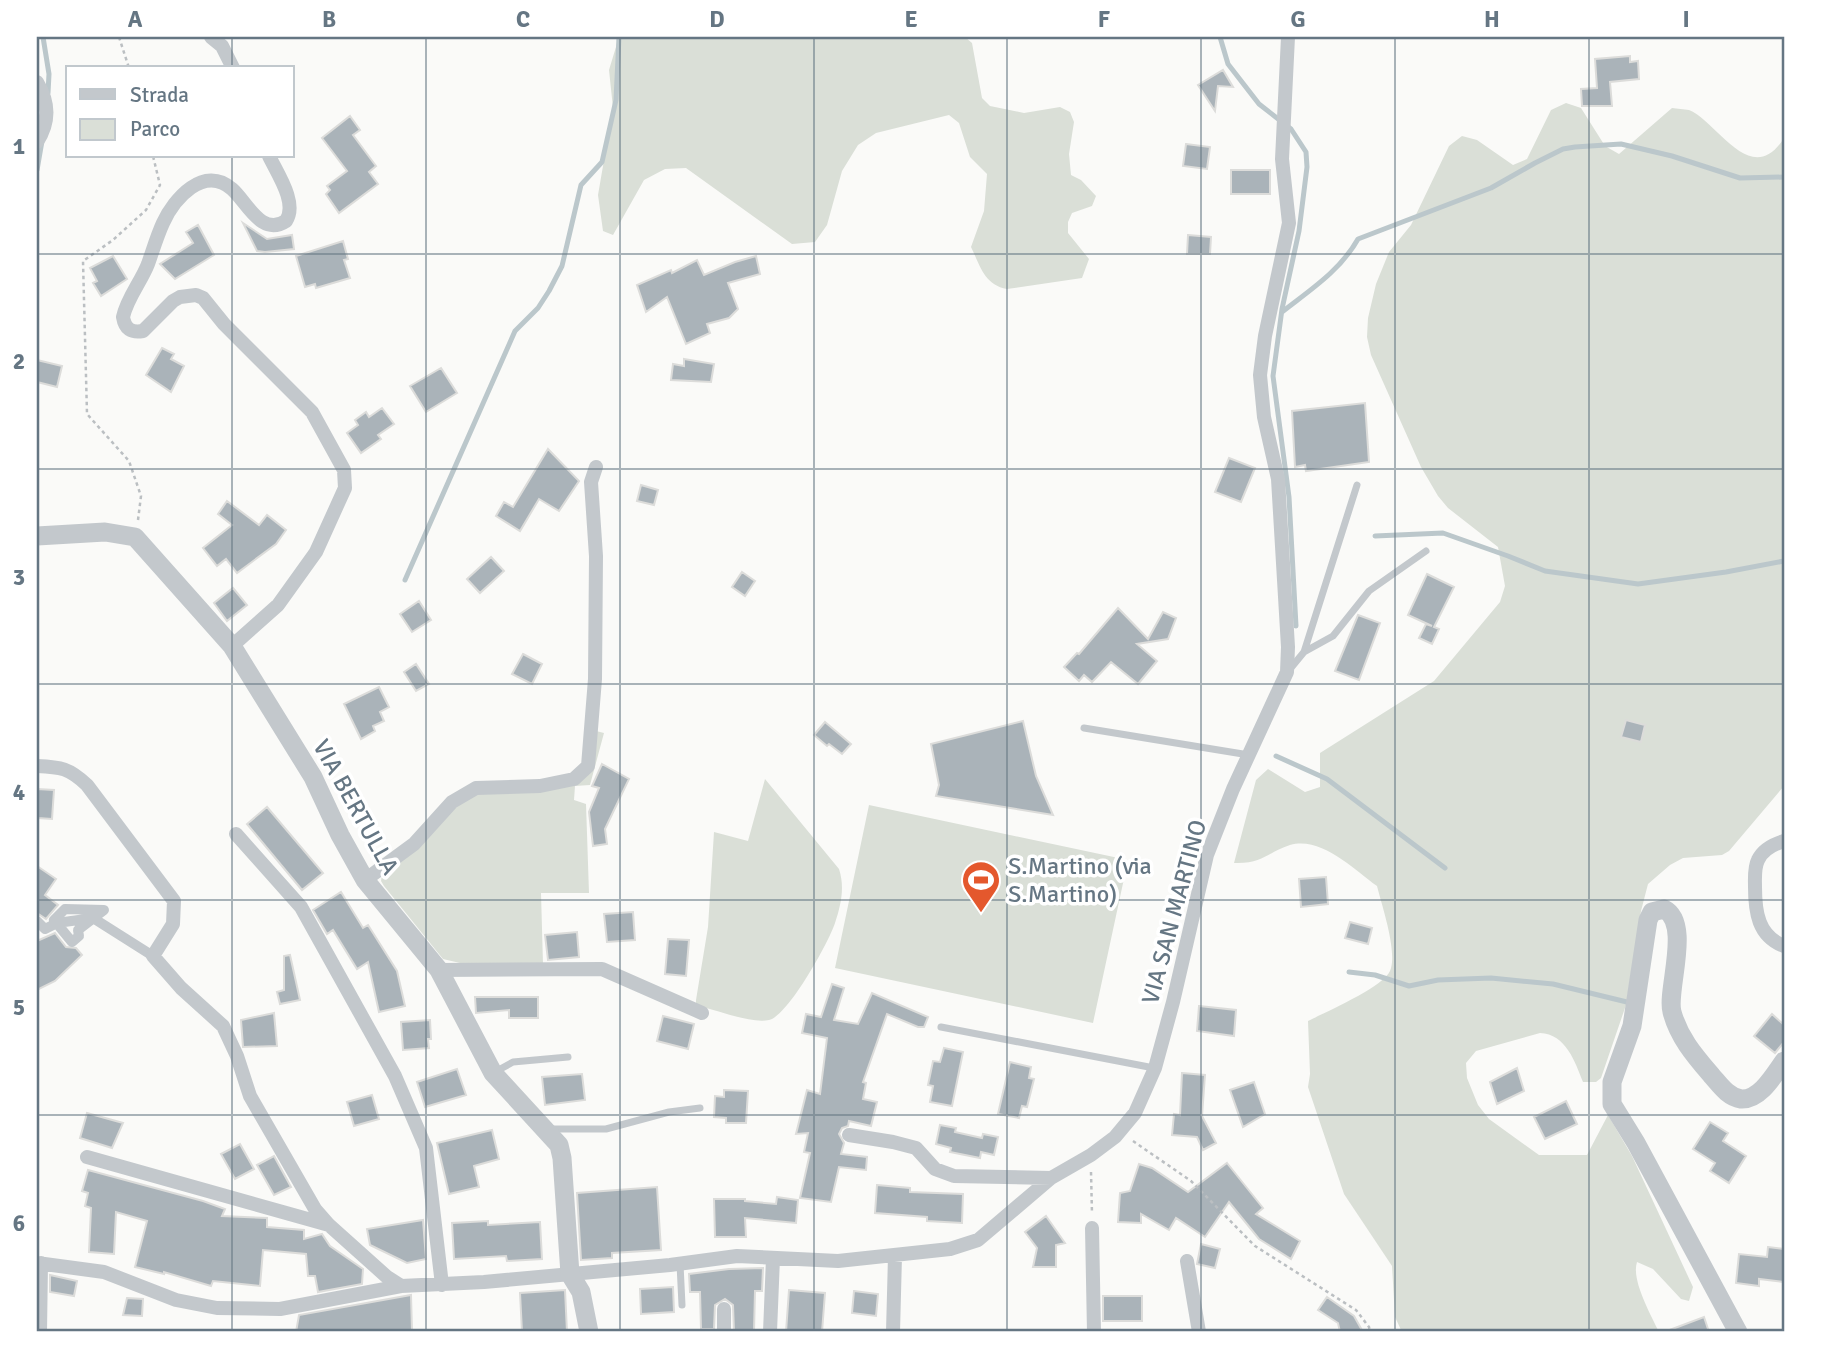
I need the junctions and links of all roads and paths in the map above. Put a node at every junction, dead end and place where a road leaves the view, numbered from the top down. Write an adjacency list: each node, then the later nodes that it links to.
1 (119, 37): 4 (path)
2 (211, 37): 5 (street)
3 (1288, 37): 17 (street, VIA SAN MARTINO)
4 (128, 66)
5 (232, 66)
6 (37, 82): 7 (street)
7 (37, 142)
8 (153, 158): 13 (path)
9 (270, 158): 15 (street)
10 (596, 467): 23 (street)
11 (1357, 485): 16 (lane)
12 (37, 536): 13 (street)
13 (135, 537): 15 (street, VIA BERTULLA)
14 (1426, 551): 16 (lane)
15 (232, 646): 23 (street, VIA BERTULLA)
16 (1304, 652): 17 (lane)
17 (1287, 672): 19 (street, VIA SAN MARTINO)
18 (1084, 728): 19 (lane)
19 (1249, 755): 34 (street, VIA SAN MARTINO)
20 (37, 766): 28 (street)
21 (236, 834): 51 (street)
22 (1784, 841): 27 (street)
23 (365, 880): 29 (street, VIA BERTULLA)
24 (93, 918): 26 (street); 26 (street); 28 (street)
25 (37, 921): 26 (street)
26 (57, 923)
27 (1784, 946)
28 (153, 956): 43 (street)
29 (439, 970): 30 (street); 35 (street, VIA BERTULLA)
30 (702, 1013)
31 (942, 1027): 34 (lane)
32 (569, 1057): 35 (lane)
33 (1784, 1061): 63 (street)
34 (1155, 1068): 38 (street, VIA SAN MARTINO)
35 (493, 1073): 37 (street, VIA BERTULLA)
36 (700, 1108): 37 (lane)
37 (547, 1130): 50 (street, VIA BERTULLA)
38 (1120, 1131): 40 (street, VIA SAN MARTINO); 62 (path)
39 (849, 1135): 42 (street)
40 (1091, 1155): 42 (street, VIA SAN MARTINO); 44 (path)
41 (87, 1157): 43 (street)
42 (1051, 1178): 45 (street, VIA SAN MARTINO)
43 (329, 1225): 52 (street)
44 (1093, 1228): 60 (street)
45 (895, 1256): 46 (street, VIA SAN MARTINO); 59 (street)
46 (773, 1258): 49 (street, VIA SAN MARTINO); 58 (street)
47 (1187, 1261): 61 (street)
48 (39, 1263): 52 (street, VIA SAN MARTINO); 55 (street)
49 (680, 1264): 50 (street, VIA SAN MARTINO); 53 (lane)
50 (570, 1274): 51 (street, VIA SAN MARTINO); 56 (street, VIA BERTULLA)
51 (442, 1285): 52 (street, VIA SAN MARTINO)
52 (401, 1286)
53 (682, 1305)
54 (724, 1309): 57 (street)
55 (40, 1332)
56 (589, 1332)
57 (724, 1332)
58 (770, 1332)
59 (893, 1332)
60 (1094, 1332)
61 (1199, 1332)
62 (1370, 1332)
63 (1738, 1332)

